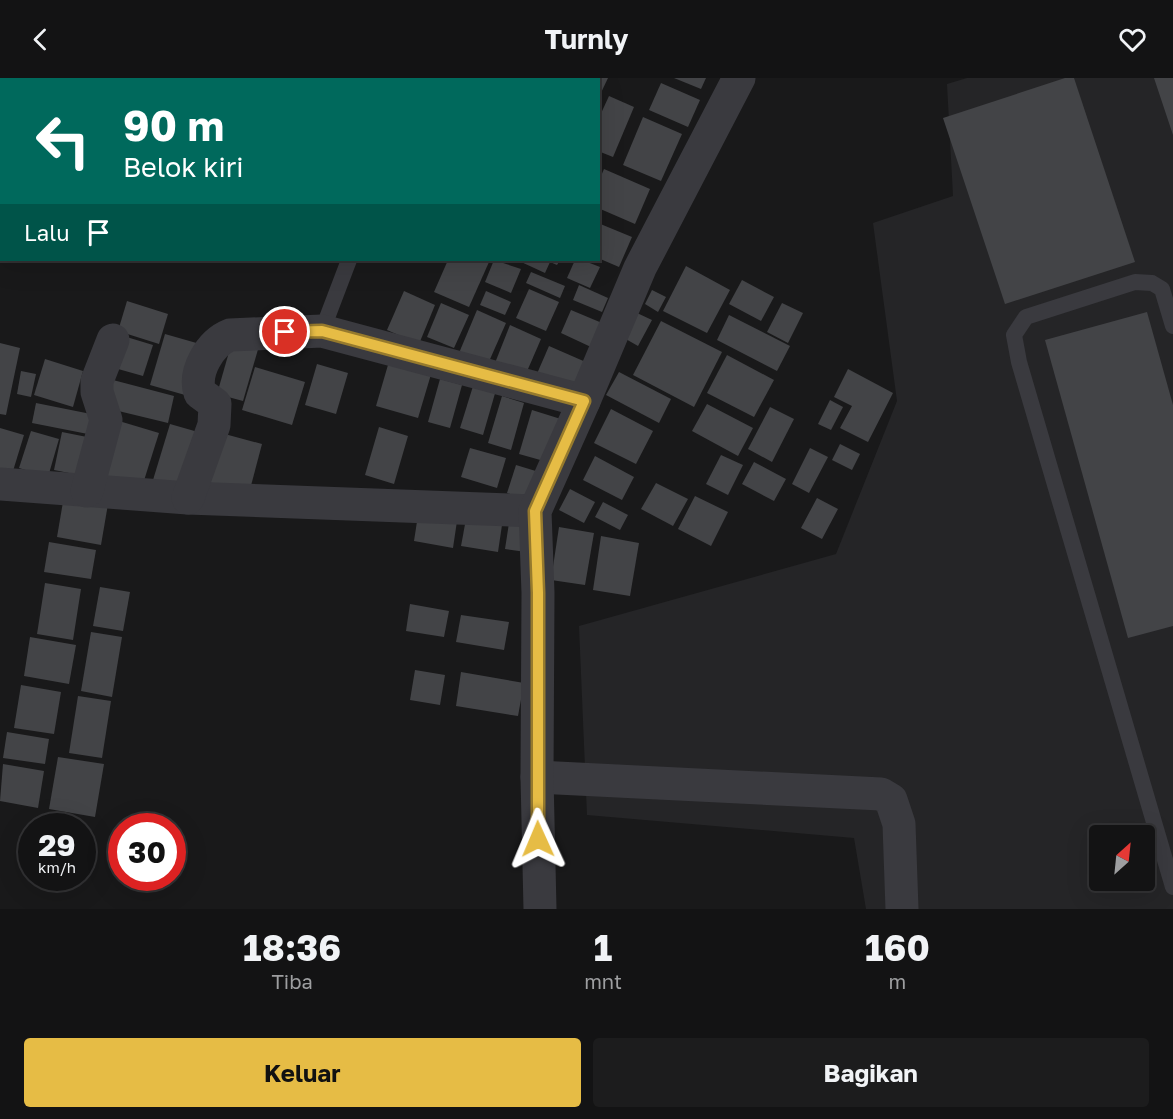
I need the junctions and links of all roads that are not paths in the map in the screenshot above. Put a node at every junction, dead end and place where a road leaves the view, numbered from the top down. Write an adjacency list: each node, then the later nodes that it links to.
1 (739, 78): 6 (street)
2 (350, 261): 4 (lane)
3 (1173, 326): 12 (lane)
4 (322, 331): 6 (street); 9 (street)
5 (113, 340): 8 (street)
6 (584, 401): 10 (street)
7 (0, 484): 8 (street)
8 (87, 491): 9 (street)
9 (188, 498): 10 (street)
10 (535, 511): 11 (street)
11 (537, 777): 13 (street); 14 (street)
12 (1173, 886)
13 (540, 909)
14 (902, 909)

